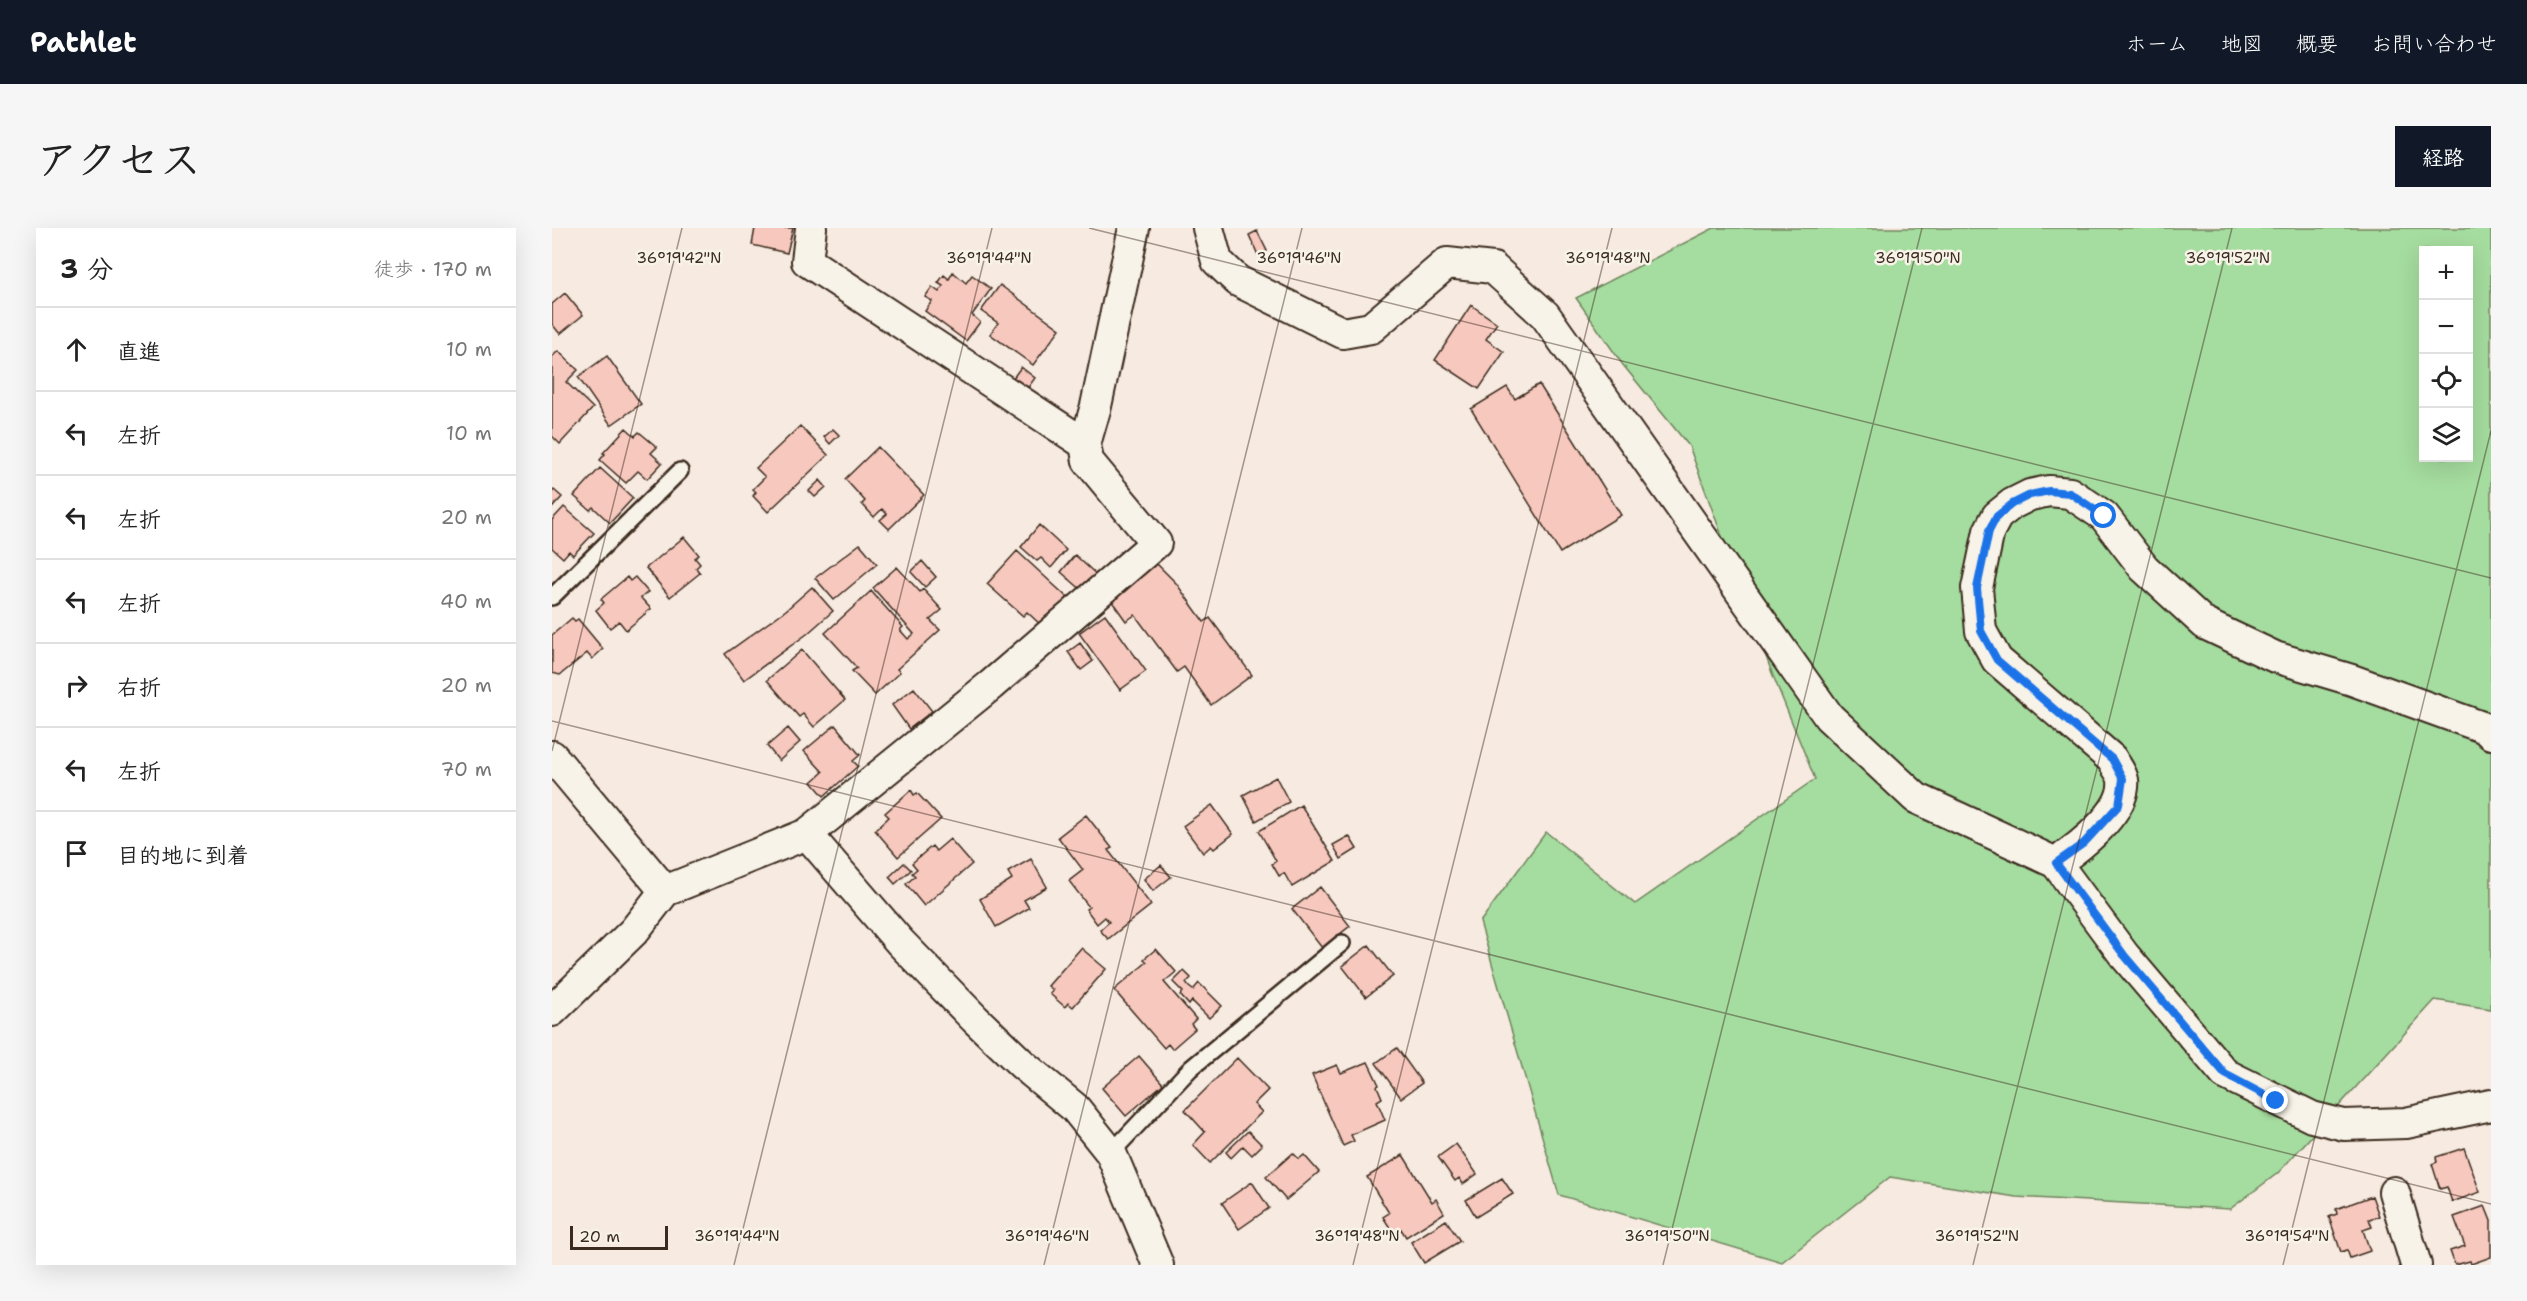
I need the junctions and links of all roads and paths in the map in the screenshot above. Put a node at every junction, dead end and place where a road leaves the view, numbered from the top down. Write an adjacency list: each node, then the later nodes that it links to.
1 (812, 228): 4 (street)
2 (1134, 228): 4 (street)
3 (1208, 228): 10 (street)
4 (1085, 444): 9 (street)
5 (680, 471): 6 (lane)
6 (552, 597)
7 (2491, 734): 10 (street)
8 (552, 756): 11 (street)
9 (807, 834): 11 (street); 15 (street)
10 (2056, 863): 14 (street)
11 (665, 891): 13 (street)
12 (1342, 943): 15 (lane)
13 (552, 1011)
14 (2491, 1105)
15 (1111, 1153): 17 (street)
16 (2394, 1192): 18 (street)
17 (1158, 1265)
18 (2416, 1265)

